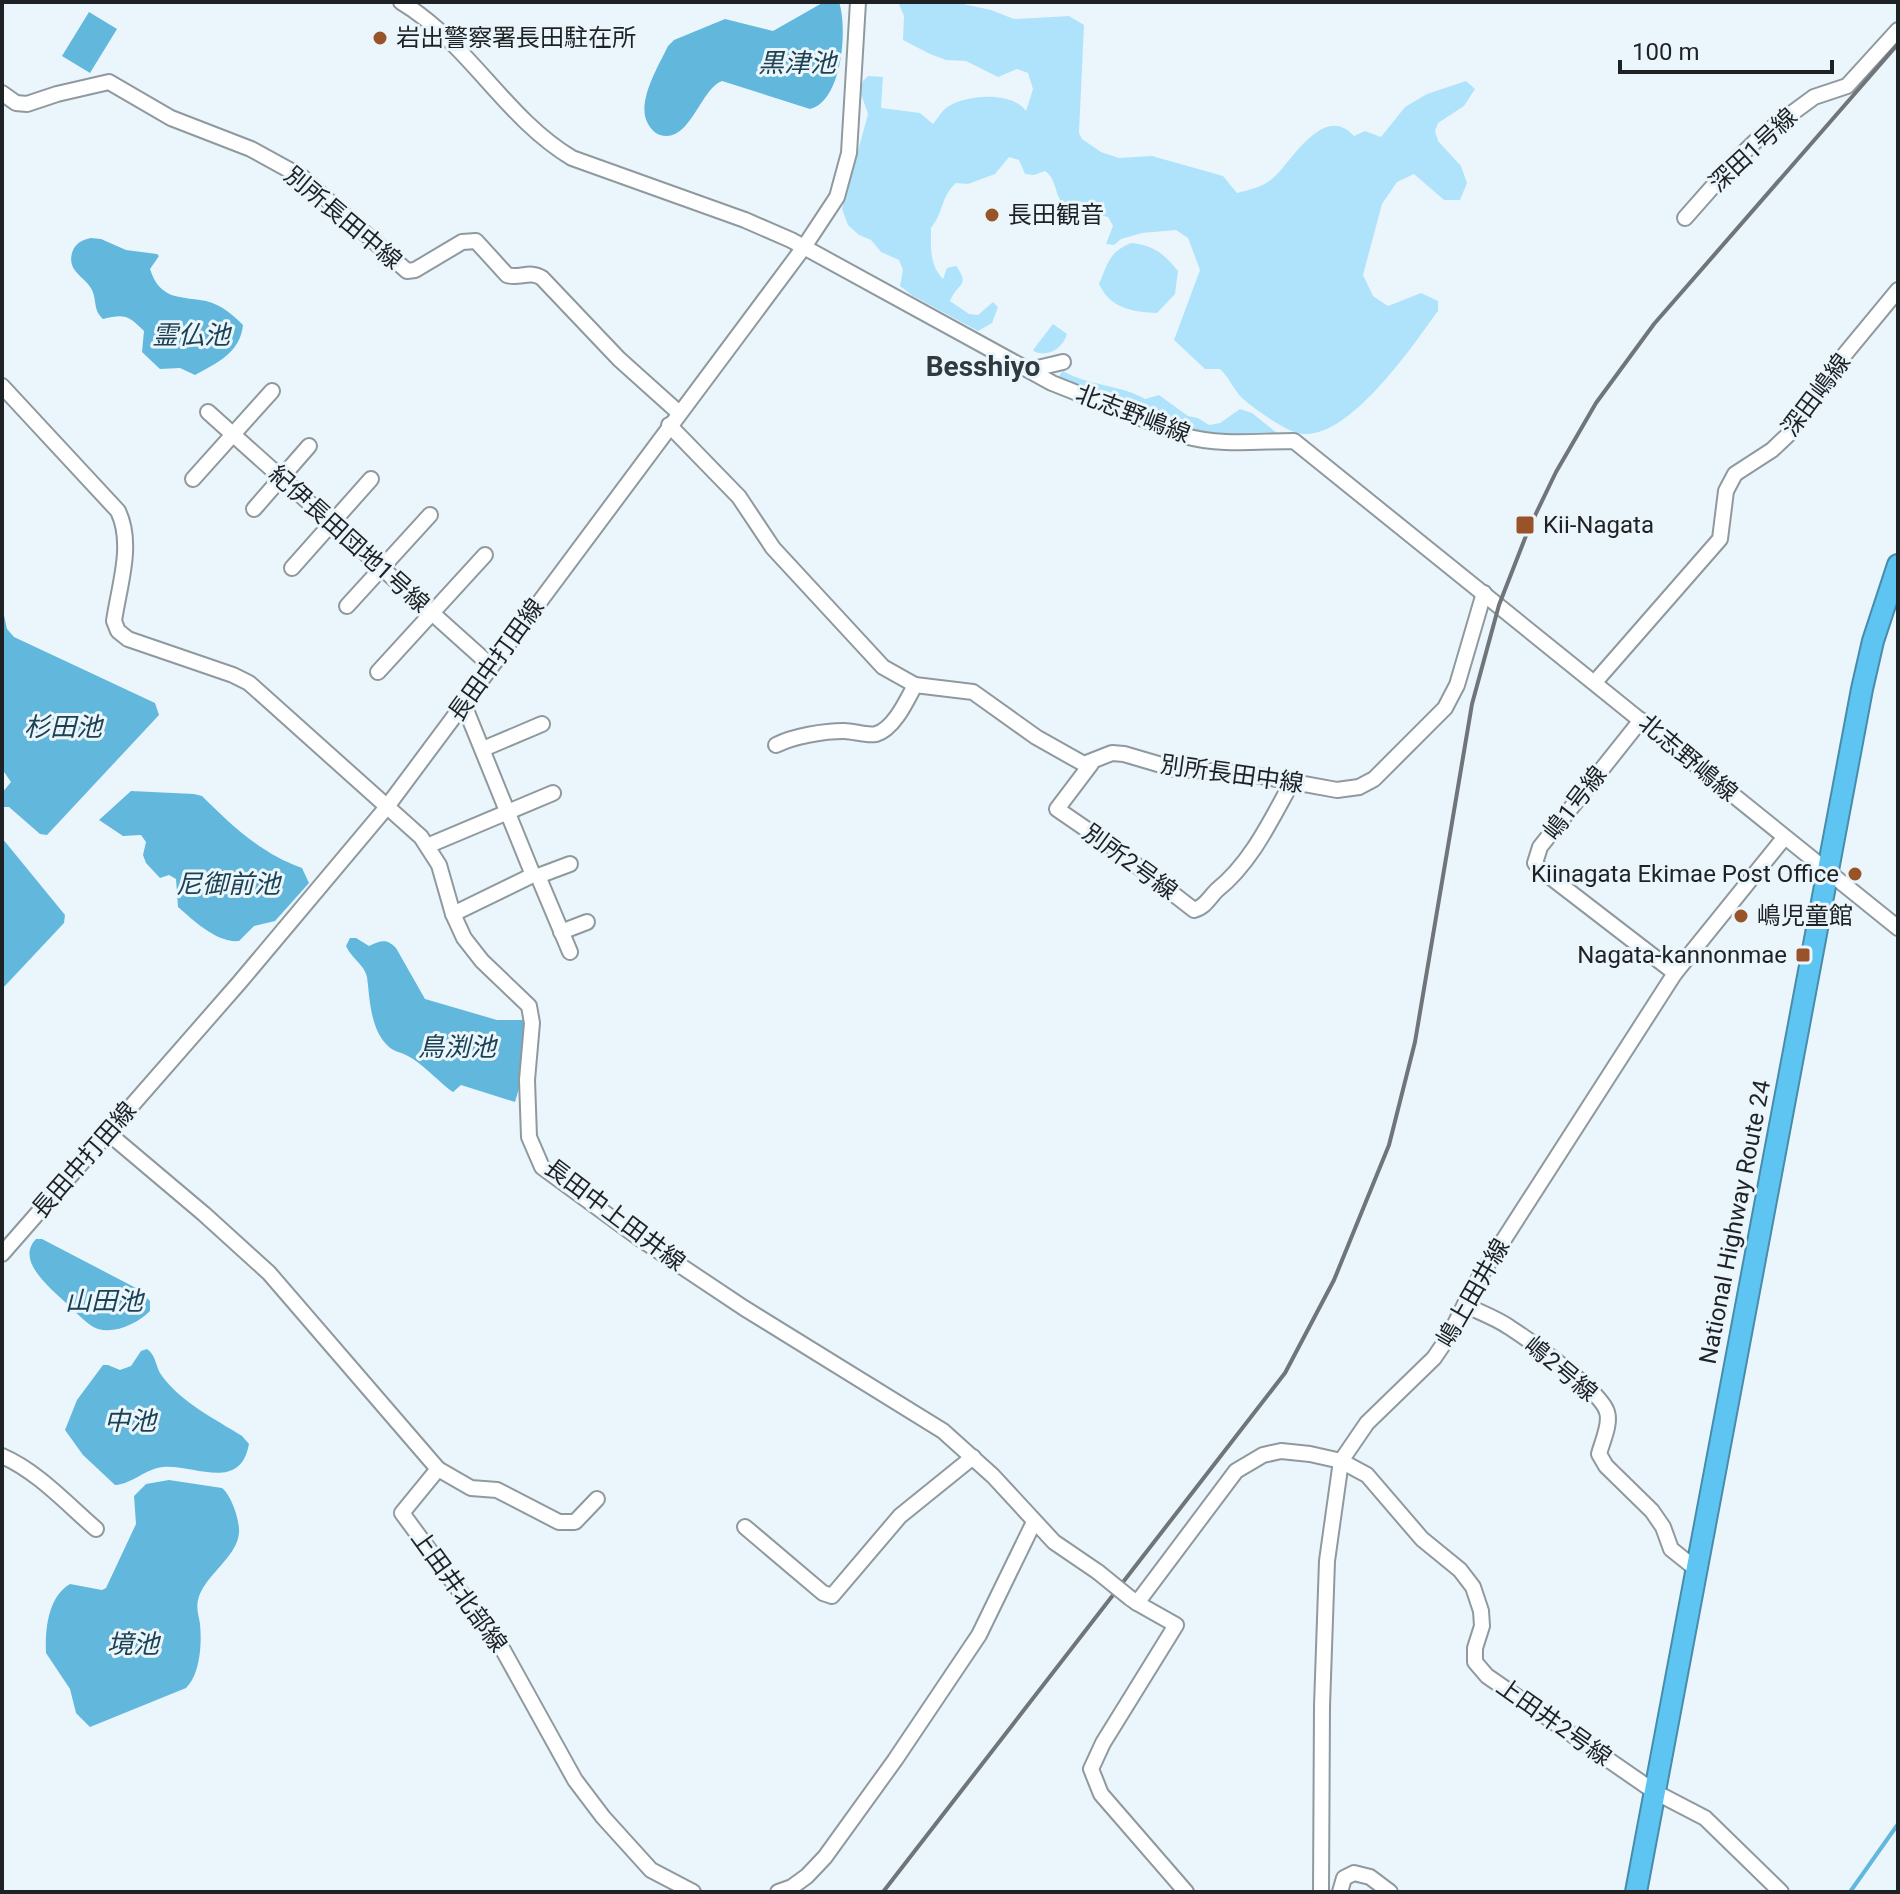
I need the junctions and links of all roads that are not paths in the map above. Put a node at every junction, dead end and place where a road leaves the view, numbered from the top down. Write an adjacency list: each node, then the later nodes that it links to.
1 (401, 2): 6 (street, 北志野嶋線)
2 (858, 2): 6 (street, 長田中打田線)
3 (1898, 30): 5 (street, 深田1号線)
4 (2, 93): 13 (street, 別所長田中線)
5 (1685, 218)
6 (804, 247): 9 (street, 北志野嶋線); 13 (street, 長田中打田線)
7 (1898, 290): 31 (street, 深田嶋線)
8 (1063, 362): 9 (street)
9 (1029, 370): 26 (street, 北志野嶋線)
10 (2, 386): 41 (street, 長田中上田井線)
11 (272, 391): 14 (street)
12 (208, 412): 14 (street, 紀伊長田団地1号線)
13 (674, 419): 29 (street, 長田中打田線); 32 (street, 別所長田中線)
14 (233, 434): 16 (street, 紀伊長田団地1号線); 17 (street)
15 (309, 446): 16 (street)
16 (281, 478): 19 (street); 21 (street, 紀伊長田団地1号線)
17 (193, 479)
18 (371, 479): 21 (street)
19 (254, 509)
20 (430, 515): 25 (street)
21 (331, 524): 24 (street); 25 (street, 紀伊長田団地1号線)
22 (485, 555): 28 (street)
23 (1898, 565): 46 (highway, National Highway Route 24)
24 (292, 568)
25 (381, 569): 27 (street); 28 (street, 紀伊長田団地1号線)
26 (1484, 593): 31 (street, 北志野嶋線); 39 (street, 別所長田中線)
27 (347, 606)
28 (431, 614): 29 (street, 紀伊長田団地1号線); 30 (street)
29 (490, 665): 33 (street, 長田中打田線)
30 (378, 672)
31 (1595, 682): 34 (street, 北志野嶋線)
32 (915, 685): 36 (street); 38 (street, 別所長田中線)
33 (464, 705): 37 (street); 41 (street, 長田中打田線)
34 (1641, 720): 43 (street, 北志野嶋線); 53 (street, 嶋1号線)
35 (542, 724): 37 (street)
36 (776, 745)
37 (483, 749): 42 (street)
38 (1091, 764): 39 (street, 別所長田中線); 39 (street, 別所2号線)
39 (1292, 782)
40 (553, 793): 42 (street)
41 (386, 808): 44 (street, 長田中上田井線); 54 (street, 長田中打田線)
42 (508, 813): 44 (street); 47 (street)
43 (1784, 838): 46 (street, 北志野嶋線); 53 (street, 嶋上田井線)
44 (427, 846): 48 (street, 長田中上田井線)
45 (570, 864): 47 (street)
46 (1826, 872): 50 (street, 北志野嶋線); 65 (highway, National Highway Route 24)
47 (536, 875): 48 (street); 51 (street)
48 (453, 914): 58 (street, 長田中上田井線)
49 (587, 922): 51 (street)
50 (1898, 928)
51 (561, 932): 52 (street)
52 (570, 952)
53 (1675, 973): 56 (street, 嶋上田井線)
54 (108, 1133): 55 (street, 長田中打田線); 60 (street)
55 (2, 1254)
56 (1465, 1305): 59 (street, 嶋上田井線); 65 (street, 嶋2号線)
57 (2, 1456): 64 (street)
58 (973, 1457): 62 (street, 長田中上田井線); 63 (street)
59 (1341, 1461): 66 (street); 67 (street, 上田井2号線); 71 (street, 嶋上田井線)
60 (438, 1469): 61 (street); 68 (street, 上田井北部線)
61 (597, 1499)
62 (1034, 1522): 66 (street, 長田中上田井線, bridge); 69 (street)
63 (745, 1527)
64 (96, 1529)
65 (1696, 1569): 67 (highway, National Highway Route 24)
66 (1133, 1601): 70 (street, 長田中上田井線)
67 (1655, 1792): 74 (highway, National Highway Route 24); 75 (street)
68 (693, 1892)
69 (778, 1892)
70 (1186, 1892)
71 (1321, 1892)
72 (1340, 1892): 73 (street)
73 (1390, 1892)
74 (1636, 1892)
75 (1781, 1892)

